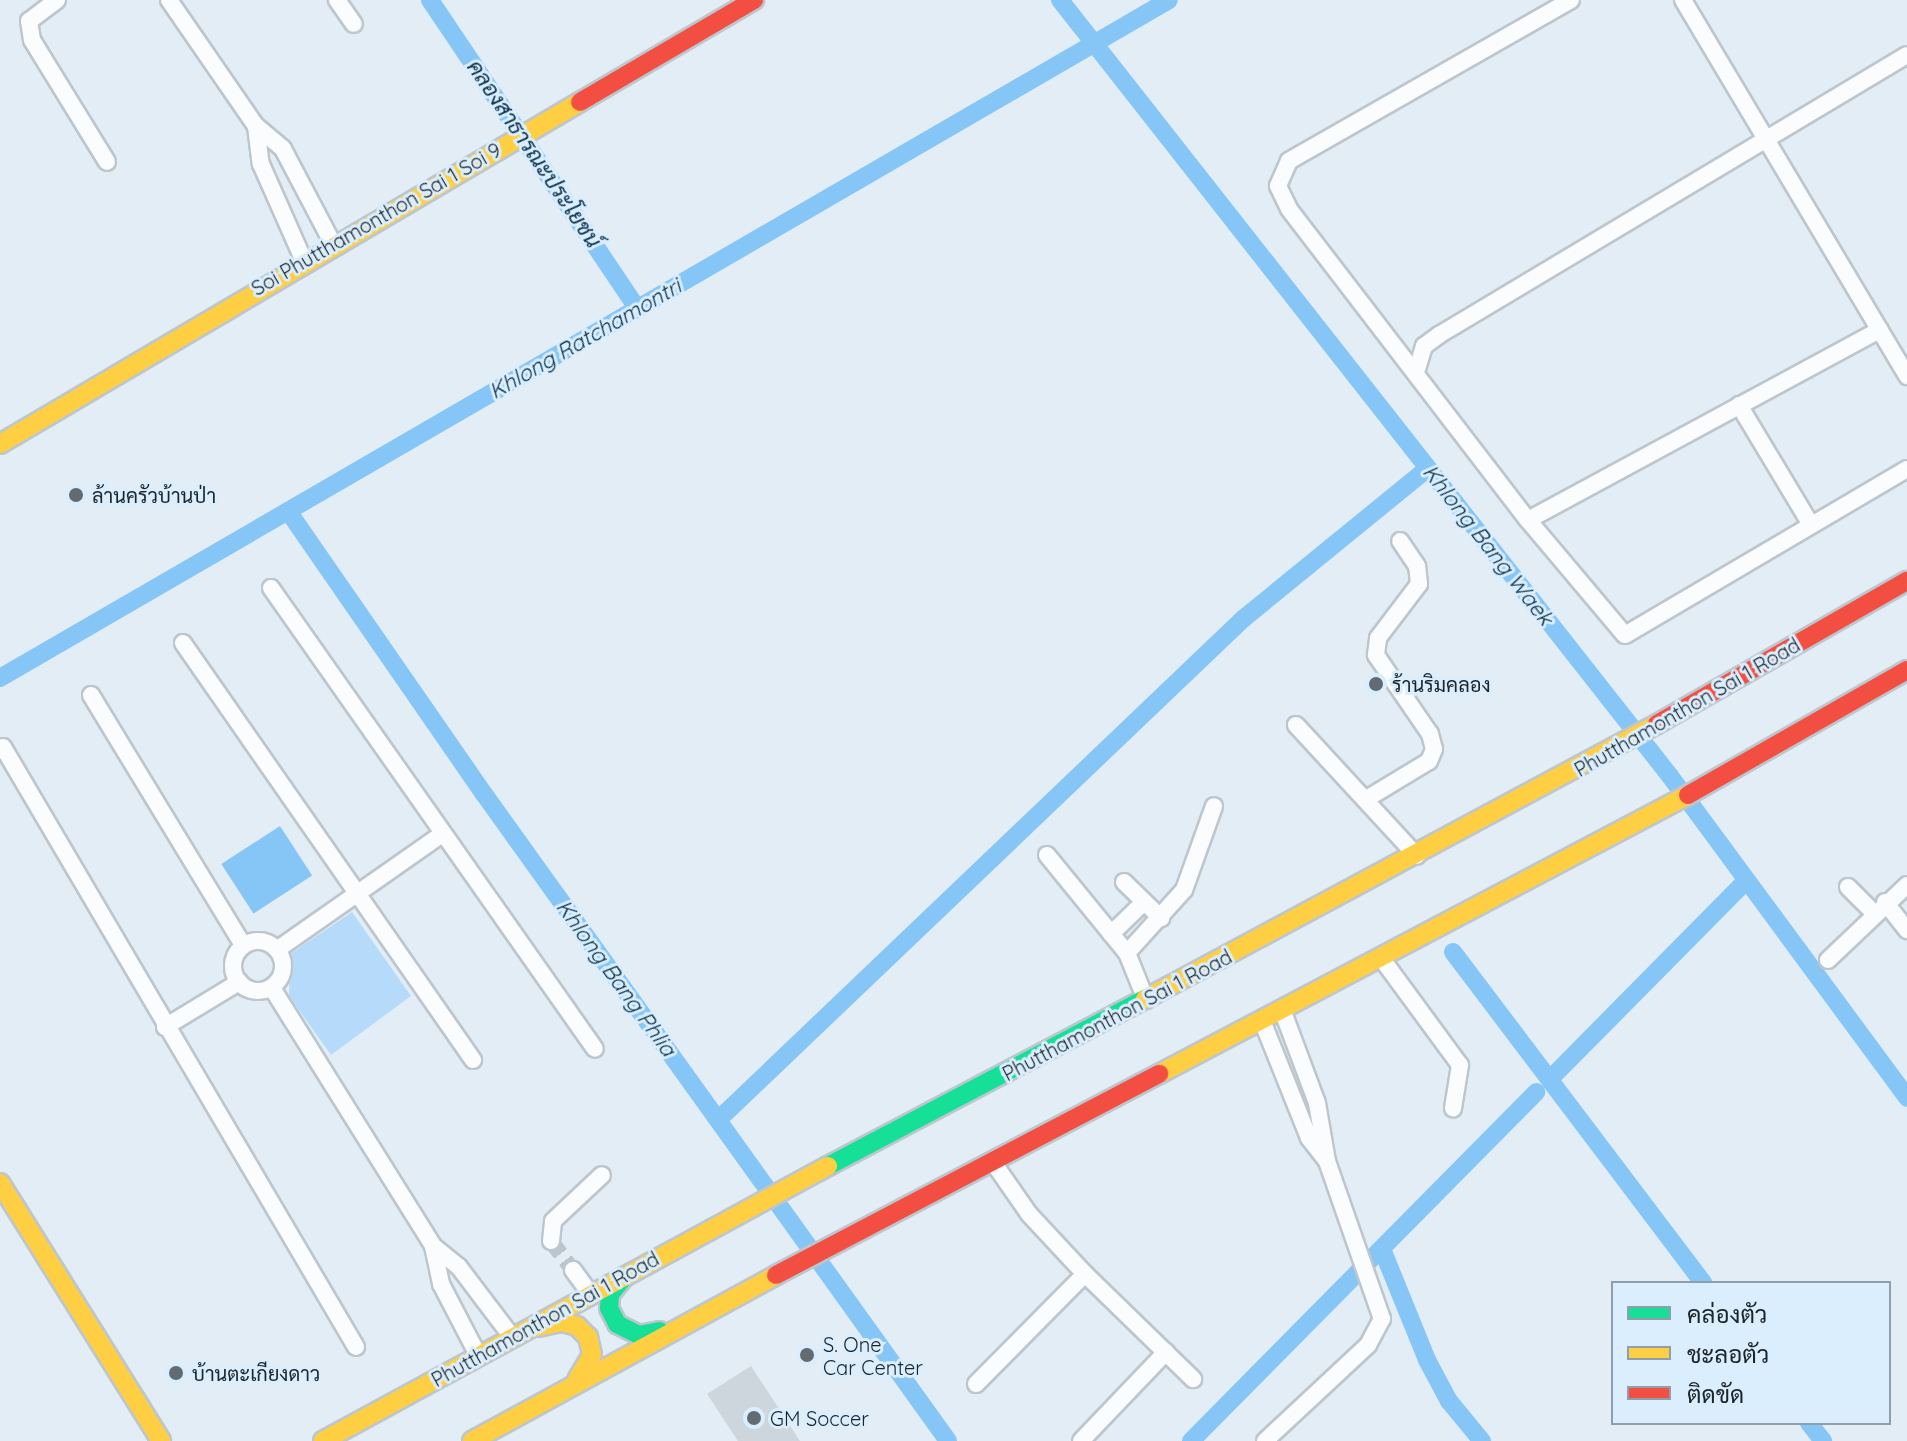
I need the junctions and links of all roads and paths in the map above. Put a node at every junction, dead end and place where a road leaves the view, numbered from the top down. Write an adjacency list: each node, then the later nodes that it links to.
1 (57, 0): 11 (street)
2 (169, 0): 9 (street)
3 (337, 0): 7 (street)
4 (754, 0): 12 (main road, Soi Phutthamonthon Sai 1 Soi 9)
5 (1571, 0): 15 (street)
6 (1683, 0): 10 (street)
7 (354, 24)
8 (1907, 55): 10 (street)
9 (256, 126): 12 (street); 13 (street)
10 (1764, 139): 14 (street); 15 (street)
11 (107, 162)
12 (333, 244): 13 (main road, Soi Phutthamonthon Sai 1 Soi 9)
13 (304, 261): 18 (main road, Soi Phutthamonthon Sai 1 Soi 9)
14 (1880, 330): 16 (street); 17 (street)
15 (1417, 369): 20 (street)
16 (1907, 376)
17 (1739, 405): 20 (street); 21 (street)
18 (0, 444)
19 (1907, 469): 21 (street)
20 (1528, 520): 21 (street)
21 (1811, 525)
22 (1400, 541): 30 (street)
23 (1907, 581): 34 (main road, Phutthamonthon Sai 1 Road)
24 (271, 588): 32 (street)
25 (183, 643): 38 (street)
26 (1907, 670): 47 (main road)
27 (91, 695): 44 (street)
28 (1296, 725): 30 (street)
29 (3, 747): 54 (street)
30 (1368, 798): 34 (street)
31 (1214, 806): 41 (street)
32 (442, 834): 38 (street); 55 (street)
33 (1047, 855): 43 (street)
34 (1417, 856): 51 (main road, Phutthamonthon Sai 1 Road)
35 (1124, 882): 39 (street)
36 (1907, 885): 40 (street)
37 (1848, 887): 40 (street)
38 (358, 893): 45 (street); 56 (street)
39 (1144, 902): 41 (street); 43 (street)
40 (1879, 907): 42 (street); 48 (street)
41 (1161, 918): 46 (street)
42 (1907, 930)
43 (1111, 934): 46 (street)
44 (243, 945): 45 (street); 49 (street)
45 (278, 949): 50 (street)
46 (1127, 953): 51 (street)
47 (1382, 959): 52 (main road); 57 (street)
48 (1828, 960)
49 (239, 982): 50 (street); 54 (street)
50 (272, 988): 63 (street)
51 (1146, 1000): 64 (main road, Phutthamonthon Sai 1 Road)
52 (1283, 1012): 53 (main road); 58 (street)
53 (1263, 1023): 58 (street); 59 (main road)
54 (165, 1027): 70 (street)
55 (595, 1049)
56 (473, 1060)
57 (1453, 1108)
58 (1327, 1161): 80 (street)
59 (995, 1165): 66 (street); 68 (main road)
60 (602, 1175): 62 (street)
61 (0, 1183): 76 (main road)
62 (551, 1241)
63 (433, 1246): 69 (street); 72 (street)
64 (641, 1265): 67 (main road, Phutthamonthon Sai 1 Road); 68 (main road)
65 (573, 1270): 67 (street)
66 (1085, 1274): 71 (street); 74 (street)
67 (590, 1293): 69 (main road, Phutthamonthon Sai 1 Road)
68 (677, 1327): 75 (main road)
69 (518, 1334): 72 (main road, Phutthamonthon Sai 1 Road); 75 (main road)
70 (356, 1347)
71 (1166, 1352): 73 (street); 79 (street)
72 (479, 1357): 77 (main road, Phutthamonthon Sai 1 Road)
73 (1193, 1379)
74 (976, 1384)
75 (557, 1394): 78 (main road)
76 (161, 1441)
77 (323, 1441)
78 (472, 1441)
79 (1081, 1441)
80 (1265, 1441)

